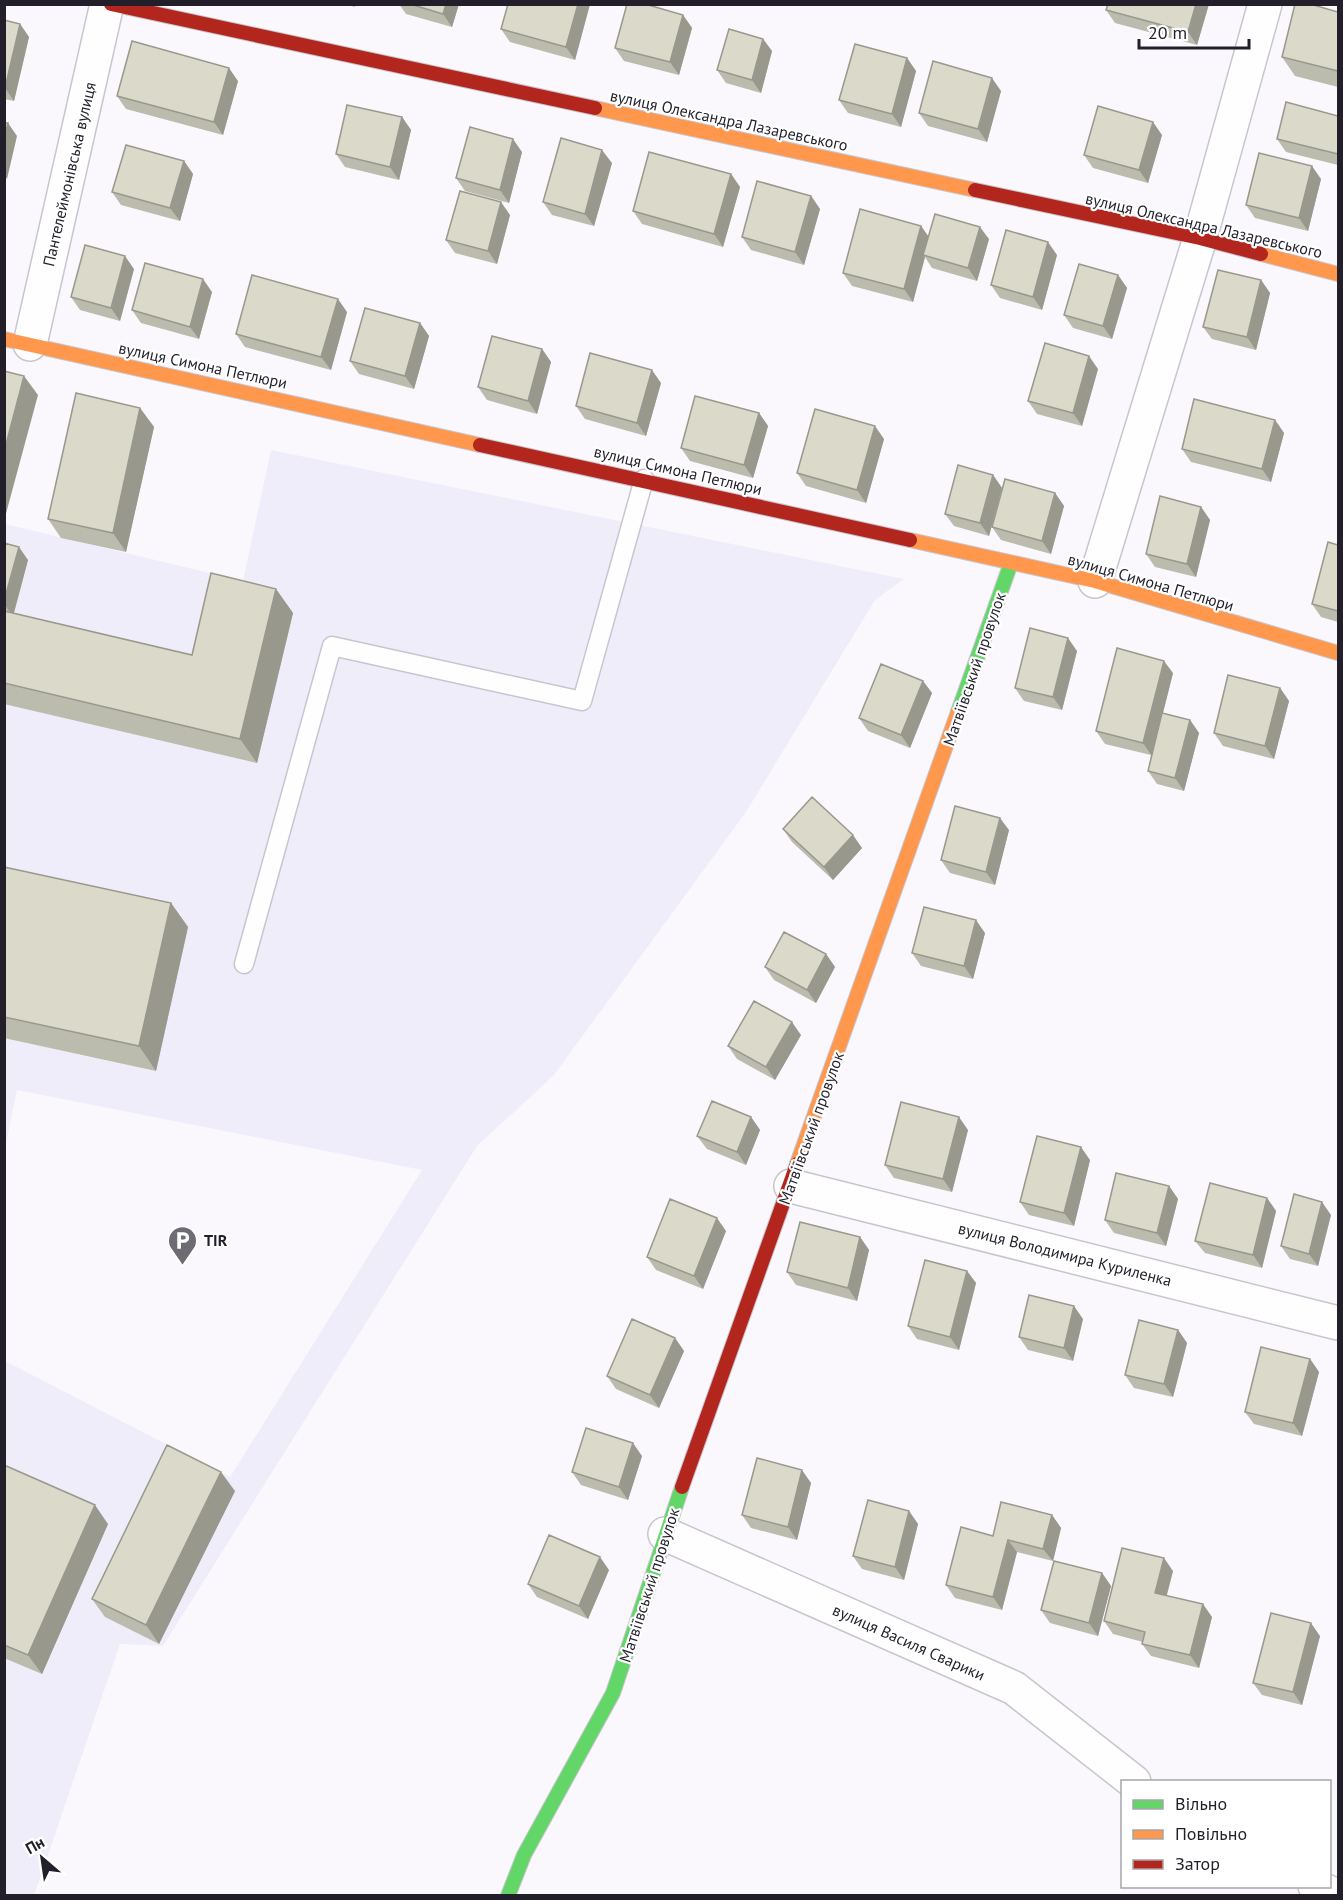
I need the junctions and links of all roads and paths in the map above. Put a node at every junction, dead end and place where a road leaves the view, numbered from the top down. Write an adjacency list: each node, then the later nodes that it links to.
1 (109, 4): 3 (street, вулиця Олександра Лазаревського); 5 (street, Пантелеймонівська вулиця)
2 (1265, 4): 3 (street)
3 (1200, 238): 4 (street, вулиця Олександра Лазаревського); 8 (street)
4 (1338, 274)
5 (17, 342): 6 (street, вулиця Симона Петлюри)
6 (644, 479): 7 (street, вулиця Симона Петлюри); 10 (lane)
7 (1011, 563): 8 (street, вулиця Симона Петлюри); 11 (street, Матвіївський провулок)
8 (1095, 581): 9 (street, вулиця Симона Петлюри)
9 (1338, 653)
10 (244, 964)
11 (791, 1186): 12 (street, вулиця Володимира Куриленка); 13 (street, Матвіївський провулок)
12 (1338, 1323)
13 (665, 1534): 14 (street, вулиця Василя Сварики); 16 (street, Матвіївський провулок)
14 (1131, 1780)
15 (1317, 1888): 17 (street)
16 (508, 1896)
17 (1336, 1896)

